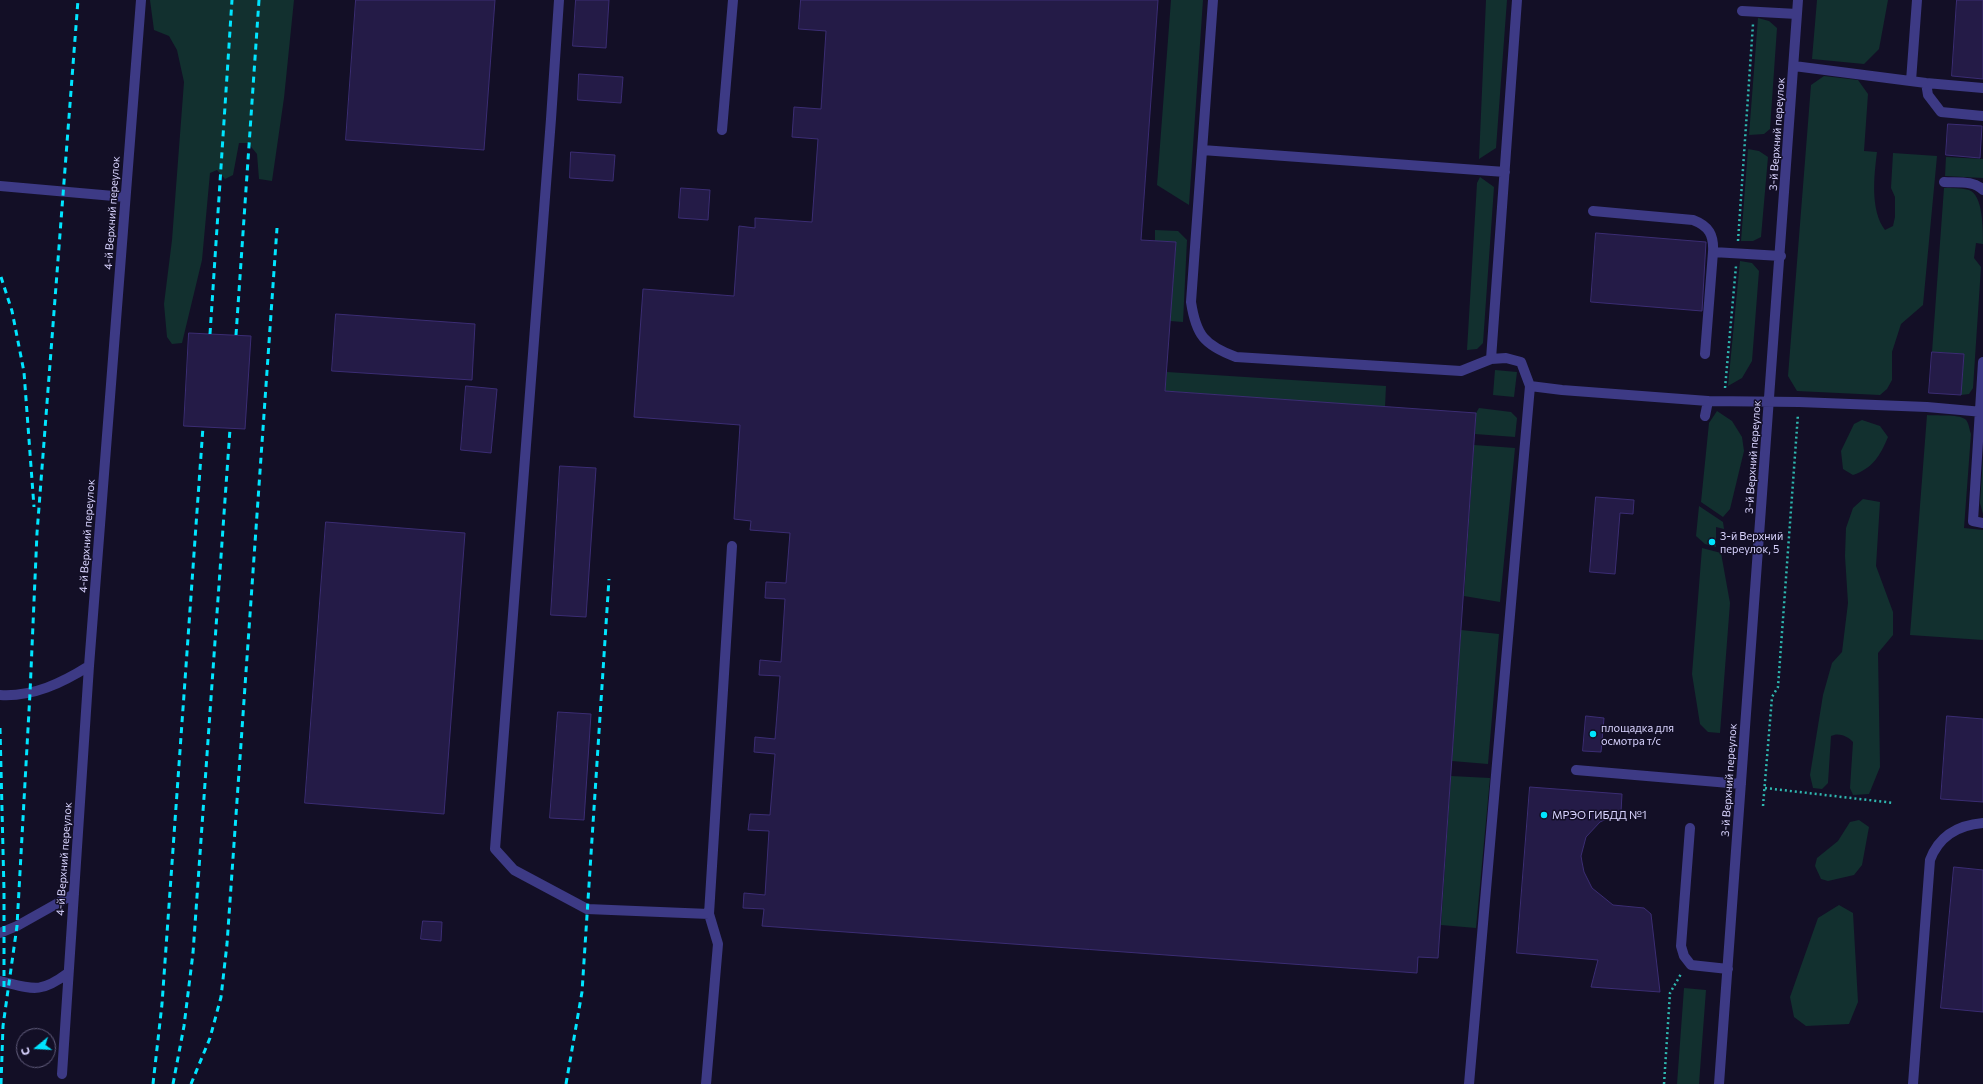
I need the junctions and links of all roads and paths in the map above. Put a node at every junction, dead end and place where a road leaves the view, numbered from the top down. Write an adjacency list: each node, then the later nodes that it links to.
1 (140, 0): 22 (street, 4-й Верхний переулок)
2 (559, 0): 49 (street)
3 (733, 0): 16 (street)
4 (1213, 0): 17 (street)
5 (1517, 0): 18 (street)
6 (1798, 0): 10 (street, 3-й Верхний переулок)
7 (1918, 0): 12 (street)
8 (1742, 11): 9 (street)
9 (1754, 11): 10 (street); 25 (path)
10 (1797, 14): 11 (street, 3-й Верхний переулок)
11 (1794, 66): 12 (street); 26 (street, 3-й Верхний переулок)
12 (1911, 81): 13 (street)
13 (1926, 84): 14 (street); 15 (street)
14 (1983, 88)
15 (1983, 116)
16 (722, 130)
17 (1202, 150): 18 (street); 28 (street)
18 (1504, 172): 28 (street)
19 (1944, 182): 21 (street)
20 (0, 186): 22 (street)
21 (1983, 190)
22 (125, 197): 39 (street, 4-й Верхний переулок)
23 (1593, 211): 24 (street)
24 (1713, 252): 25 (street); 27 (street)
25 (1737, 254): 26 (street); 32 (path)
26 (1781, 256): 33 (street, 3-й Верхний переулок)
27 (1705, 354)
28 (1491, 359): 30 (street)
29 (1983, 362): 35 (street)
30 (1530, 386): 31 (street); 57 (street)
31 (1708, 401): 32 (street); 36 (street)
32 (1724, 401): 33 (street)
33 (1769, 401): 34 (street); 42 (street, 3-й Верхний переулок)
34 (1799, 402): 35 (street); 43 (path)
35 (1981, 412): 37 (street)
36 (1705, 416)
37 (1983, 523)
38 (732, 546): 49 (street)
39 (89, 666): 40 (street); 48 (street, 4-й Верхний переулок)
40 (0, 695)
41 (1576, 770): 42 (street)
42 (1740, 784): 52 (street, 3-й Верхний переулок)
43 (1765, 788): 44 (path); 45 (path)
44 (1894, 803)
45 (1763, 806)
46 (1983, 823): 60 (street)
47 (1690, 828): 51 (street)
48 (74, 894): 50 (street); 53 (street, 4-й Верхний переулок)
49 (709, 914): 56 (street)
50 (0, 932)
51 (1688, 961): 52 (street); 58 (path)
52 (1728, 969): 59 (street, 3-й Верхний переулок)
53 (68, 973): 54 (street); 55 (street, 4-й Верхний переулок)
54 (0, 981)
55 (62, 1074)
56 (706, 1084)
57 (1469, 1084)
58 (1664, 1084)
59 (1720, 1084)
60 (1913, 1084)

